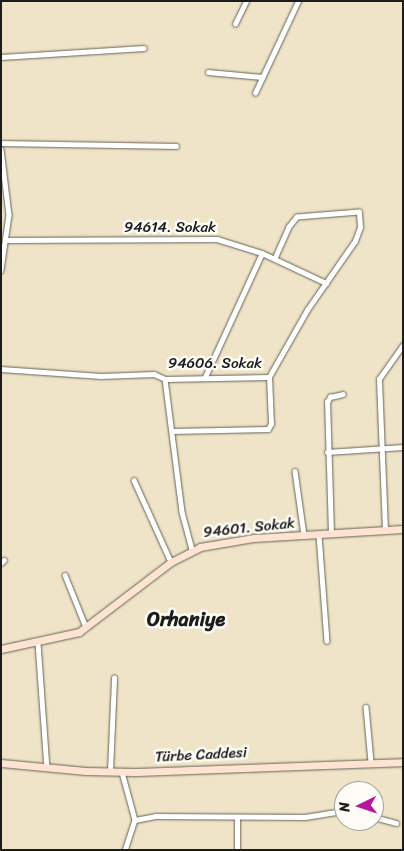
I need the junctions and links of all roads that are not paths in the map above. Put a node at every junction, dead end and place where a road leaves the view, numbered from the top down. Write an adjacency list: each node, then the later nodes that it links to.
1 (246, 1): 3 (street)
2 (298, 1): 7 (street)
3 (235, 24)
4 (144, 48): 5 (street)
5 (1, 57)
6 (208, 72): 7 (street)
7 (262, 77): 8 (street)
8 (255, 93)
9 (1, 143): 10 (street)
10 (176, 146)
11 (1, 149): 12 (street)
12 (6, 240): 13 (street, 94614. Sokak); 15 (street)
13 (262, 253): 14 (street, 94614. Sokak); 19 (street)
14 (275, 258): 16 (street, 94614. Sokak); 16 (street, 94606. Sokak)
15 (1, 270)
16 (326, 283): 20 (street, 94606. Sokak)
17 (403, 345): 25 (street)
18 (1, 369): 21 (street, 94606. Sokak)
19 (205, 376): 20 (street, 94606. Sokak); 21 (street, 94606. Sokak)
20 (269, 377): 23 (street)
21 (165, 379): 23 (street)
22 (343, 394): 26 (street)
23 (172, 431): 34 (street)
24 (403, 447): 25 (street)
25 (382, 448): 26 (street); 30 (street)
26 (327, 452): 31 (street)
27 (295, 472): 33 (street, 94601. Sokak)
28 (134, 480): 35 (street)
29 (403, 529): 30 (street, 94601. Sokak)
30 (385, 530): 31 (street, 94601. Sokak)
31 (331, 534): 32 (street, 94601. Sokak)
32 (319, 535): 33 (street, 94601. Sokak); 38 (street)
33 (304, 536): 34 (street, 94601. Sokak)
34 (192, 549): 35 (street, 94601. Sokak)
35 (171, 562): 37 (street, 94601. Sokak)
36 (65, 575): 37 (street)
37 (86, 628): 39 (street, 94601. Sokak)
38 (327, 641)
39 (38, 643): 40 (street, 94601. Sokak); 46 (street)
40 (1, 649)
41 (114, 678): 47 (street)
42 (366, 707): 43 (street)
43 (371, 762): 44 (street, Türbe Caddesi); 48 (street, Türbe Caddesi)
44 (403, 762)
45 (1, 763): 46 (street, Türbe Caddesi)
46 (47, 768): 47 (street, Türbe Caddesi)
47 (110, 772): 48 (street, Türbe Caddesi)
48 (122, 772): 51 (street)
49 (334, 813): 50 (street)
50 (237, 819): 51 (street); 55 (street)
51 (135, 820): 54 (street)
52 (384, 820): 53 (street)
53 (396, 823)
54 (125, 850)
55 (237, 850)

